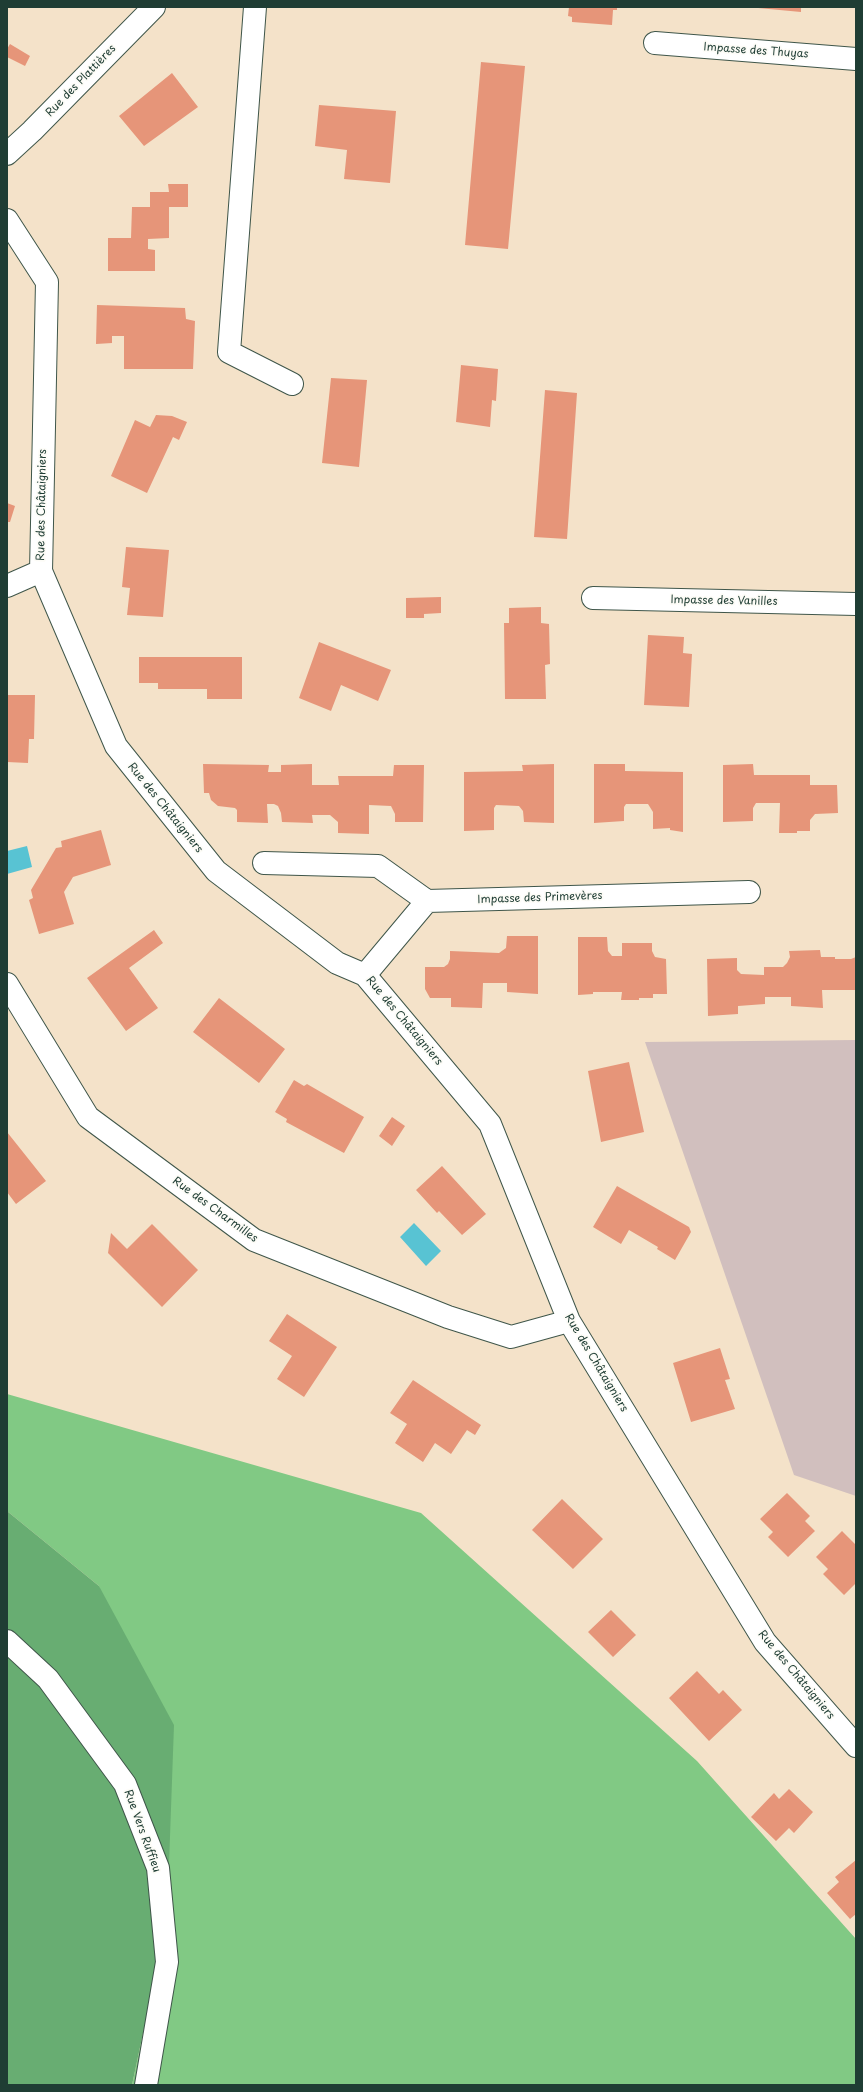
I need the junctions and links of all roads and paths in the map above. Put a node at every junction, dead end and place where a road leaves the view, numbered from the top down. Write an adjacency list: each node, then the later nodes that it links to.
1 (154, 7): 5 (street, Rue des Plattières)
2 (255, 7): 7 (street)
3 (655, 43): 4 (street, Impasse des Thuyas)
4 (856, 59)
5 (7, 154)
6 (7, 220): 8 (street, Rue des Châtaigniers)
7 (292, 384)
8 (40, 571): 9 (street); 15 (street, Rue des Châtaigniers)
9 (7, 586)
10 (593, 598): 11 (street, Impasse des Vanilles)
11 (856, 604)
12 (264, 863): 14 (street)
13 (749, 892): 14 (street, Impasse des Primevères)
14 (427, 901): 15 (street)
15 (365, 975): 17 (street, Rue des Châtaigniers)
16 (7, 984): 17 (street, Rue des Charmilles)
17 (569, 1321): 19 (street, Rue des Châtaigniers)
18 (7, 1641): 20 (street, Rue Vers Ruffieu)
19 (856, 1746)
20 (146, 2085)

